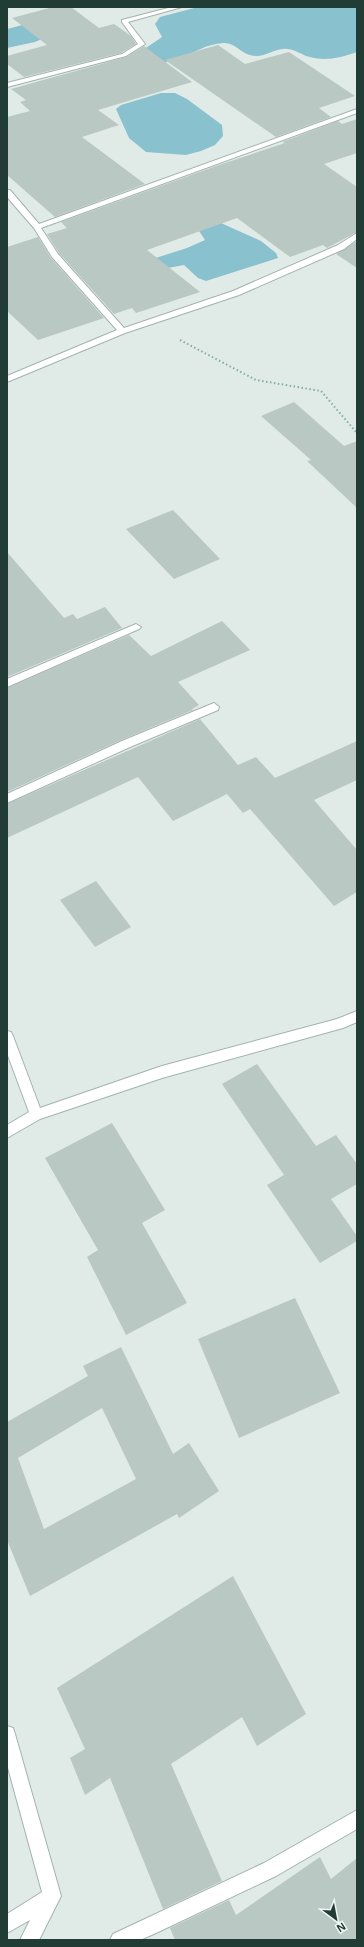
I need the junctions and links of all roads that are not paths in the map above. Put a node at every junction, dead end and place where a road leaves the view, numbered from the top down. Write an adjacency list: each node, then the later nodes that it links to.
1 (179, 7): 2 (street)
2 (7, 86)
3 (357, 111): 5 (street)
4 (7, 192): 5 (street)
5 (37, 227): 7 (street)
6 (357, 235): 7 (street)
7 (122, 331): 8 (street)
8 (7, 379)
9 (136, 627): 10 (street)
10 (7, 683)
11 (214, 706): 12 (street)
12 (7, 799)
13 (357, 1016): 15 (street)
14 (7, 1036): 15 (street)
15 (36, 1115): 16 (street)
16 (7, 1132)
17 (7, 1734): 19 (street)
18 (357, 1819): 22 (street)
19 (52, 1896): 20 (street); 21 (street)
20 (7, 1924)
21 (29, 1940)
22 (119, 1940)

